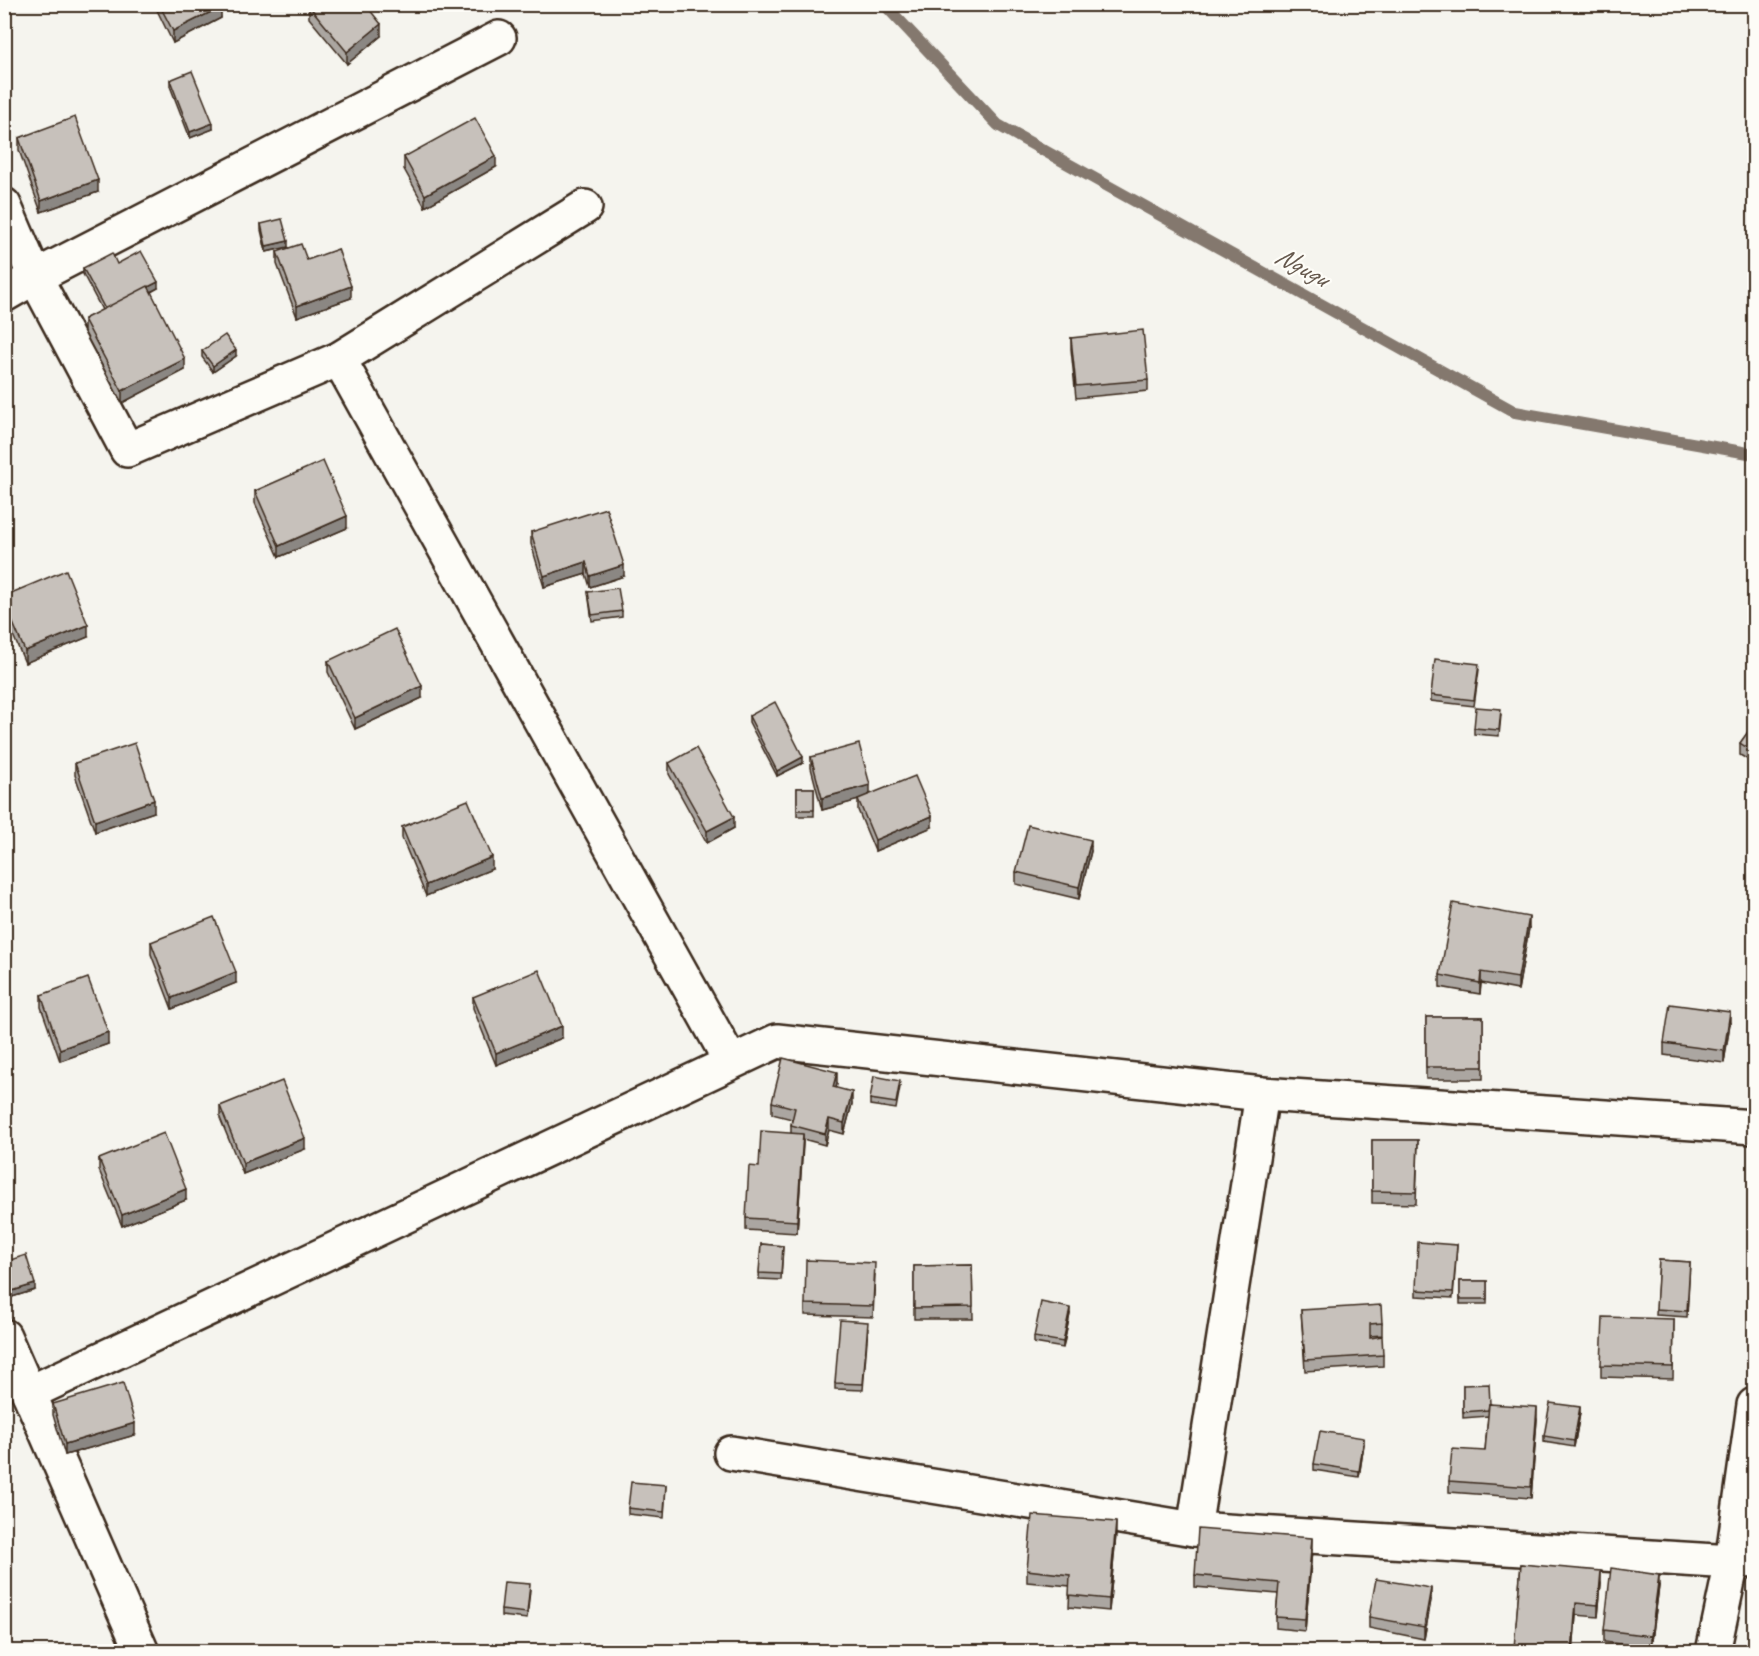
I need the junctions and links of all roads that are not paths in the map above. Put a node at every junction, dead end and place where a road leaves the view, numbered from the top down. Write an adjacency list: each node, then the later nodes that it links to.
1 (499, 38): 4 (street)
2 (4, 205): 4 (street)
3 (585, 207): 6 (street)
4 (35, 277): 5 (street); 6 (street)
5 (4, 295)
6 (339, 359): 7 (street)
7 (731, 1062): 8 (street); 11 (street)
8 (1262, 1094): 9 (street); 14 (street)
9 (1755, 1127)
10 (4, 1336): 11 (street)
11 (29, 1393): 16 (street)
12 (1755, 1405): 15 (street)
13 (731, 1454): 14 (street)
14 (1194, 1529): 15 (street)
15 (1743, 1561): 17 (street)
16 (142, 1652)
17 (1713, 1652)

